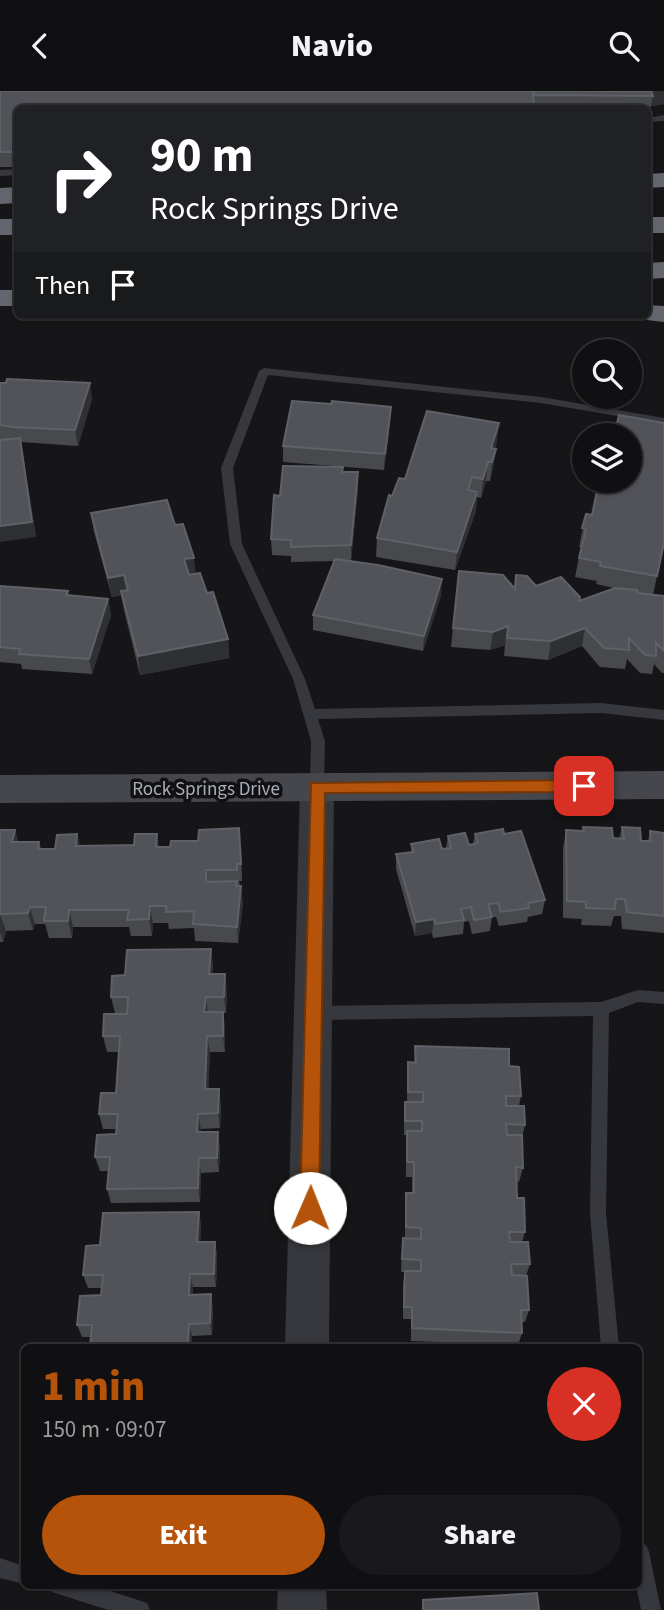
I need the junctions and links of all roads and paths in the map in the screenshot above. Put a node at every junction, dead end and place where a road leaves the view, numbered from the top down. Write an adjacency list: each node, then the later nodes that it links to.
1 (664, 421): 2 (lane)
2 (310, 714): 3 (lane); 5 (lane)
3 (664, 715)
4 (664, 785): 5 (main road, Rock Springs Drive)
5 (317, 787): 6 (main road, Rock Springs Drive); 9 (street)
6 (0, 789)
7 (664, 998): 8 (lane)
8 (601, 1009): 9 (lane); 11 (lane)
9 (313, 1013): 10 (street)
10 (307, 1344)
11 (610, 1344)
12 (642, 1566): 19 (lane)
13 (0, 1568): 14 (lane)
14 (21, 1574)
15 (72, 1589): 17 (lane)
16 (302, 1589): 18 (street)
17 (140, 1610)
18 (302, 1610)
19 (651, 1610)

